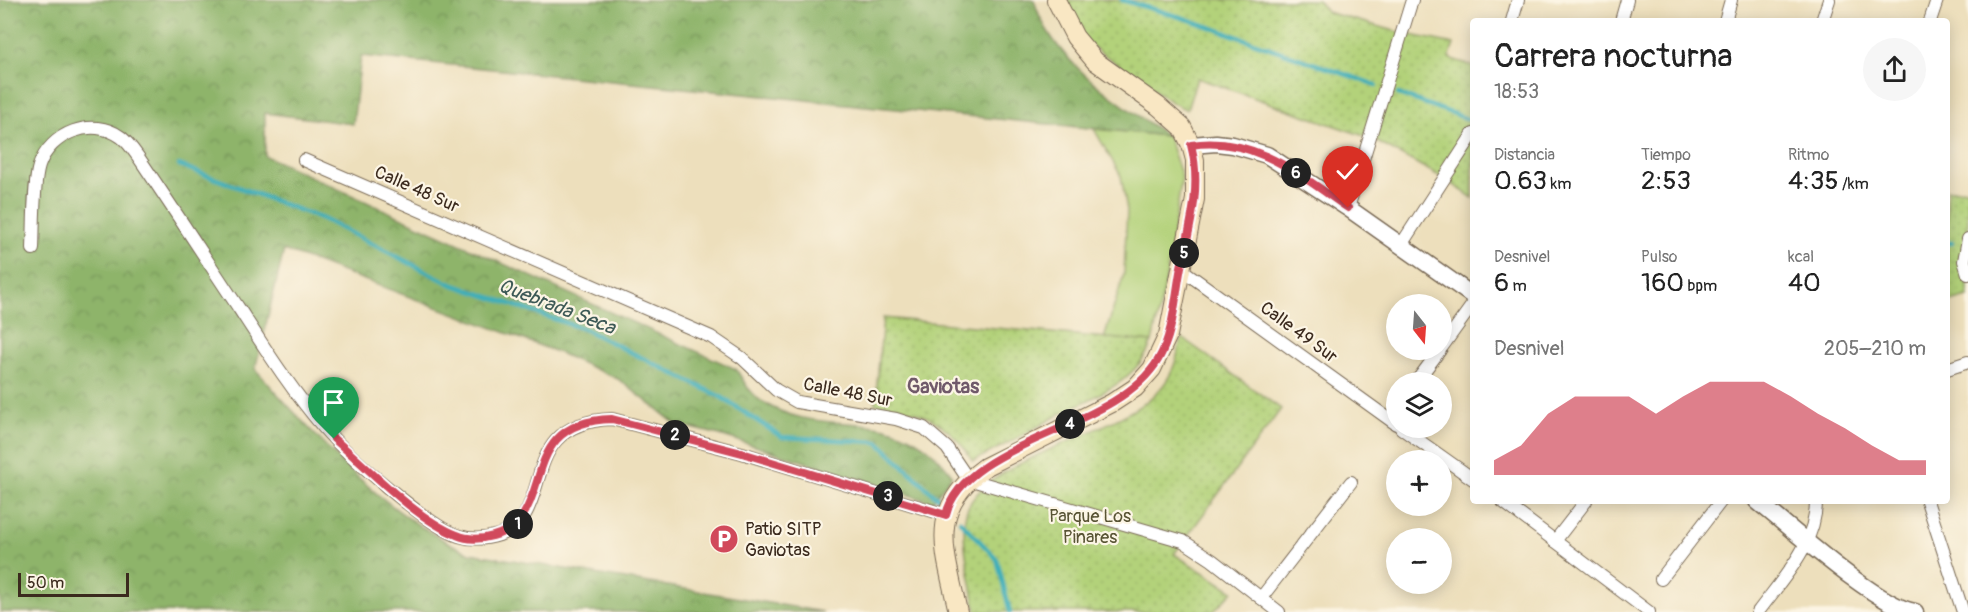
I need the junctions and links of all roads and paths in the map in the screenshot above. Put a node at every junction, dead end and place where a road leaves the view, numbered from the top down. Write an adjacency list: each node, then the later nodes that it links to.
1 (1056, 0): 14 (main road)
2 (1412, 0): 16 (street)
3 (1518, 0): 8 (street)
4 (1627, 0): 9 (street)
5 (1731, 0): 10 (street)
6 (1829, 0): 11 (street)
7 (1937, 0): 12 (street)
8 (1513, 18)
9 (1622, 18)
10 (1726, 18)
11 (1823, 18)
12 (1931, 18)
13 (1470, 139): 17 (street)
14 (1191, 145): 16 (street); 20 (main road)
15 (304, 160): 30 (street, Calle 48 Sur)
16 (1348, 208): 17 (street)
17 (1401, 245): 22 (street)
18 (1966, 245): 21 (street)
19 (33, 249): 38 (street)
20 (1181, 269): 27 (street, Calle 49 Sur); 30 (main road)
21 (1968, 274)
22 (1470, 294)
23 (1470, 308): 24 (street)
24 (1452, 333)
25 (1968, 362): 26 (street)
26 (1950, 368)
27 (1386, 412)
28 (1415, 438): 29 (street)
29 (1470, 476)
30 (968, 479): 38 (main road); 42 (street)
31 (1351, 482): 42 (street)
32 (1506, 504): 39 (street)
33 (1584, 504): 39 (street)
34 (1719, 504): 41 (street)
35 (1761, 504): 40 (street)
36 (1816, 504): 40 (street)
37 (1928, 504): 43 (street)
38 (946, 515): 45 (main road)
39 (1555, 541): 47 (street)
40 (1808, 543): 44 (street); 48 (street)
41 (1661, 579)
42 (1261, 598): 46 (street)
43 (1965, 609)
44 (1897, 610): 49 (street)
45 (958, 612)
46 (1279, 612)
47 (1649, 612)
48 (1758, 612)
49 (1915, 612)

